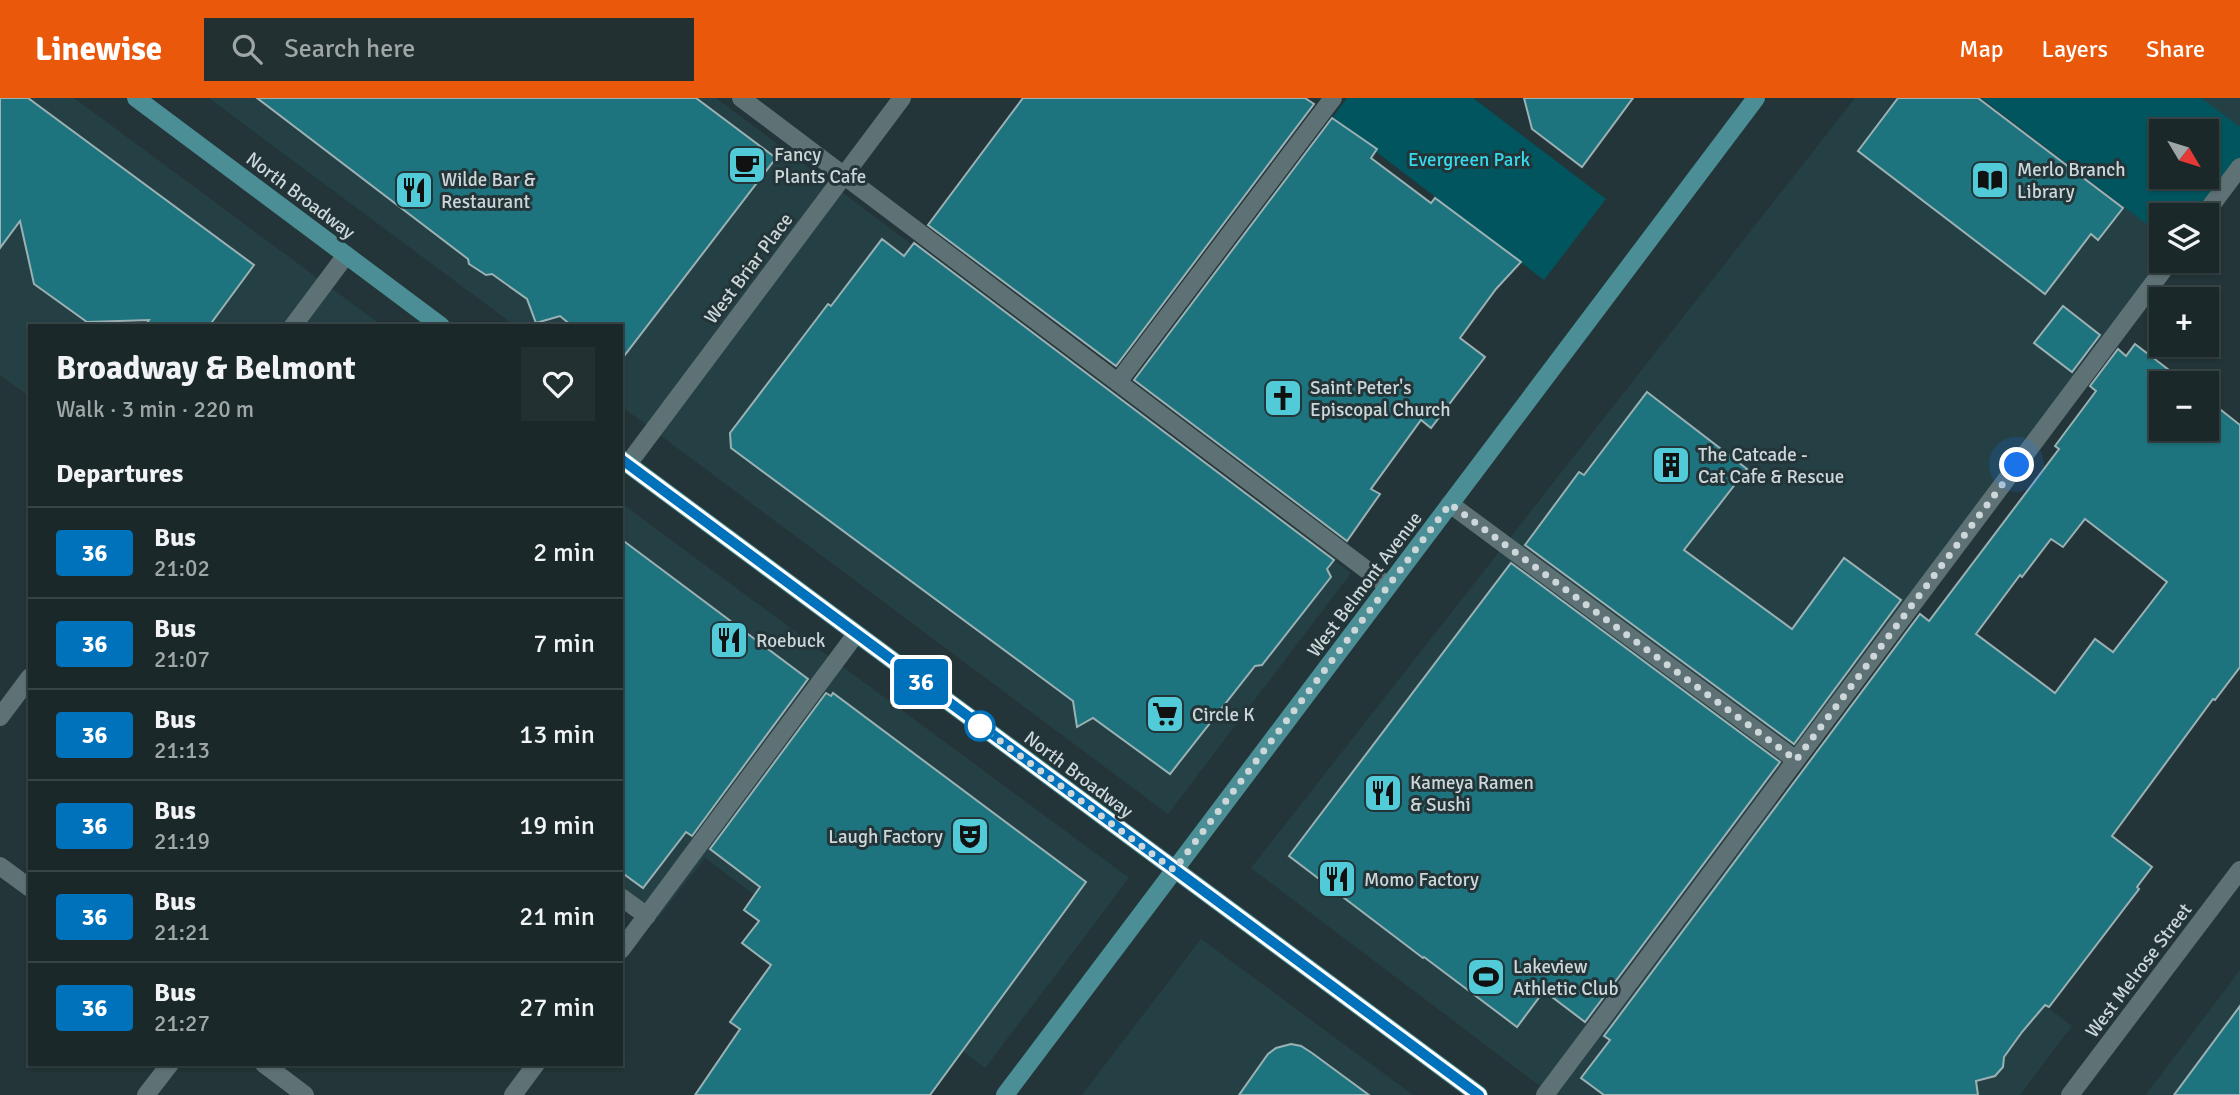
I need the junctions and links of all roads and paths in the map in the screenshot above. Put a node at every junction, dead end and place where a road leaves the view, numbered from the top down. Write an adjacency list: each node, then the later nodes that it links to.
1 (136, 98): 9 (main road, North Broadway)
2 (741, 98): 7 (street)
3 (902, 98): 7 (street, West Briar Place)
4 (1333, 98): 13 (street)
5 (1756, 98): 15 (main road, West Belmont Avenue)
6 (2240, 167): 8 (street)
7 (844, 175): 13 (street); 14 (street, West Briar Place)
8 (2213, 203)
9 (346, 255): 11 (street); 12 (main road, North Broadway)
10 (2161, 273): 20 (street)
11 (294, 324)
12 (438, 324)
13 (1118, 382): 16 (street)
14 (623, 465): 17 (main road, North Broadway)
15 (1450, 504): 16 (main road, West Belmont Avenue); 20 (street)
16 (1388, 586): 22 (main road, West Belmont Avenue)
17 (856, 634): 22 (main road, North Broadway); 26 (street)
18 (28, 680): 19 (street)
19 (0, 717)
20 (1796, 760): 37 (street)
21 (0, 866): 24 (street)
22 (1174, 870): 35 (main road, West Belmont Avenue); 36 (main road, North Broadway)
23 (2240, 870): 31 (street, West Melrose Street)
24 (28, 887)
25 (623, 898): 26 (street)
26 (647, 916): 27 (street)
27 (623, 947)
28 (168, 1066): 32 (street)
29 (267, 1066): 33 (street)
30 (535, 1066): 34 (street)
31 (2073, 1094)
32 (146, 1095)
33 (305, 1095)
34 (513, 1095)
35 (1005, 1095)
36 (1479, 1095)
37 (1545, 1095)

